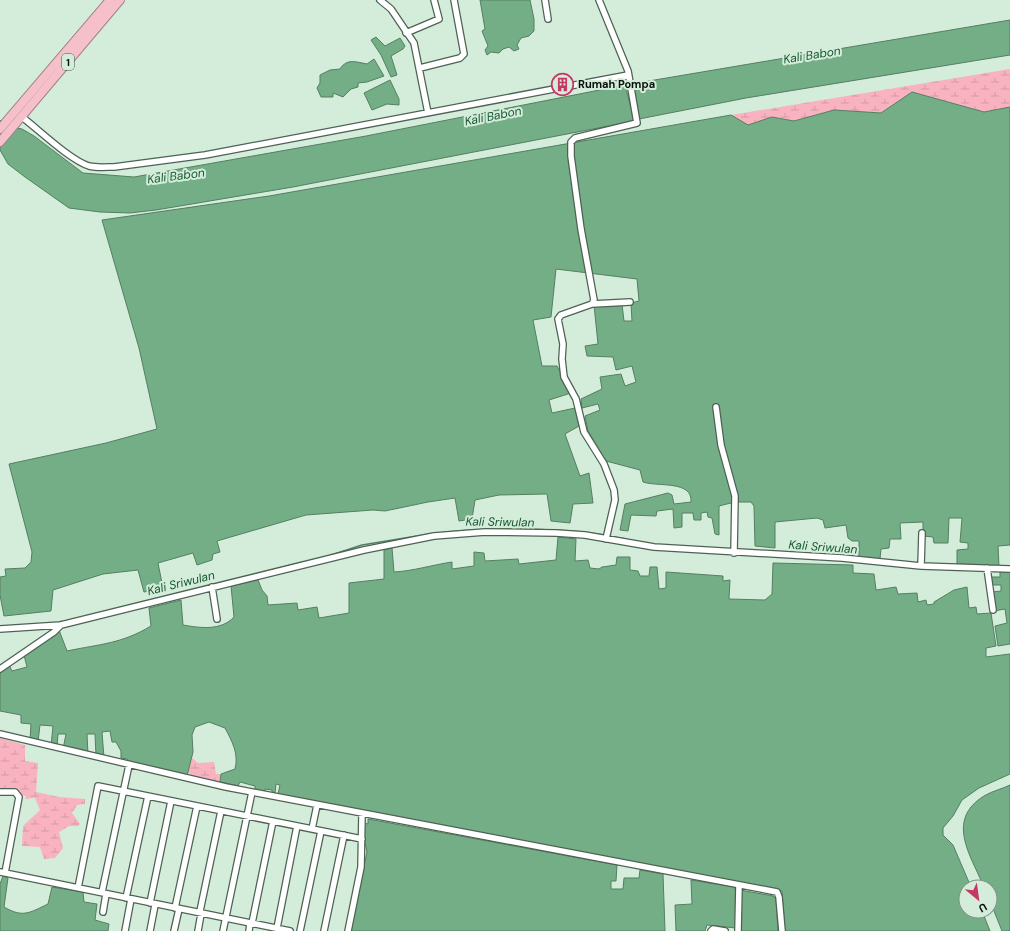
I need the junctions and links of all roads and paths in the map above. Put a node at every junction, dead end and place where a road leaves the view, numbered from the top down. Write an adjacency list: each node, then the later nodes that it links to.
1 (110, 0): 13 (highway, 1)
2 (120, 0): 13 (highway, 1)
3 (380, 0): 9 (street)
4 (434, 0): 9 (street)
5 (454, 0): 10 (street)
6 (545, 0): 8 (street)
7 (599, 0): 11 (street)
8 (548, 19)
9 (406, 33): 10 (street)
10 (420, 68): 12 (street)
11 (628, 75): 12 (street); 17 (street)
12 (428, 113): 13 (street)
13 (16, 119): 14 (highway, 1); 15 (highway, 1)
14 (0, 129)
15 (0, 142)
16 (630, 302): 17 (street)
17 (592, 304): 20 (street)
18 (716, 407): 21 (street)
19 (922, 533): 22 (street)
20 (606, 539): 21 (street); 25 (street)
21 (734, 553): 22 (street)
22 (921, 566): 23 (street)
23 (987, 568): 24 (street); 26 (street)
24 (1010, 569)
25 (212, 588): 27 (street); 28 (street)
26 (992, 610)
27 (217, 619)
28 (60, 625): 29 (street); 30 (street)
29 (0, 629)
30 (0, 669)
31 (0, 734): 32 (street)
32 (129, 765): 33 (street); 35 (street)
33 (123, 791): 36 (street); 51 (street); 52 (street)
34 (0, 792): 49 (street)
35 (252, 792): 38 (street); 42 (street)
36 (148, 796): 37 (street); 53 (street)
37 (171, 801): 39 (street); 54 (street)
38 (317, 805): 41 (street); 45 (street)
39 (196, 806): 40 (street); 55 (street)
40 (221, 811): 42 (street); 57 (street)
41 (362, 814): 48 (street); 50 (street)
42 (247, 816): 43 (street); 58 (street)
43 (273, 821): 44 (street); 59 (street)
44 (298, 826): 45 (street); 60 (street)
45 (312, 829): 46 (street)
46 (321, 831): 47 (street); 68 (street)
47 (344, 836): 48 (street); 69 (street)
48 (362, 839): 70 (street)
49 (3, 873): 51 (street)
50 (739, 885): 73 (street); 74 (street)
51 (78, 888): 52 (street)
52 (104, 893): 53 (street); 56 (street)
53 (128, 898): 54 (street); 61 (street)
54 (152, 904): 55 (street); 62 (street)
55 (177, 909): 57 (street); 63 (street)
56 (103, 912)
57 (201, 913): 58 (street); 64 (street)
58 (226, 919): 59 (street); 65 (street)
59 (251, 923): 60 (street); 66 (street)
60 (274, 929): 67 (street)
61 (125, 931)
62 (150, 931)
63 (174, 931)
64 (198, 931)
65 (223, 931)
66 (249, 931)
67 (290, 931)
68 (300, 931)
69 (324, 931)
70 (348, 931)
71 (711, 931): 72 (street)
72 (725, 931)
73 (738, 931)
74 (782, 931)

